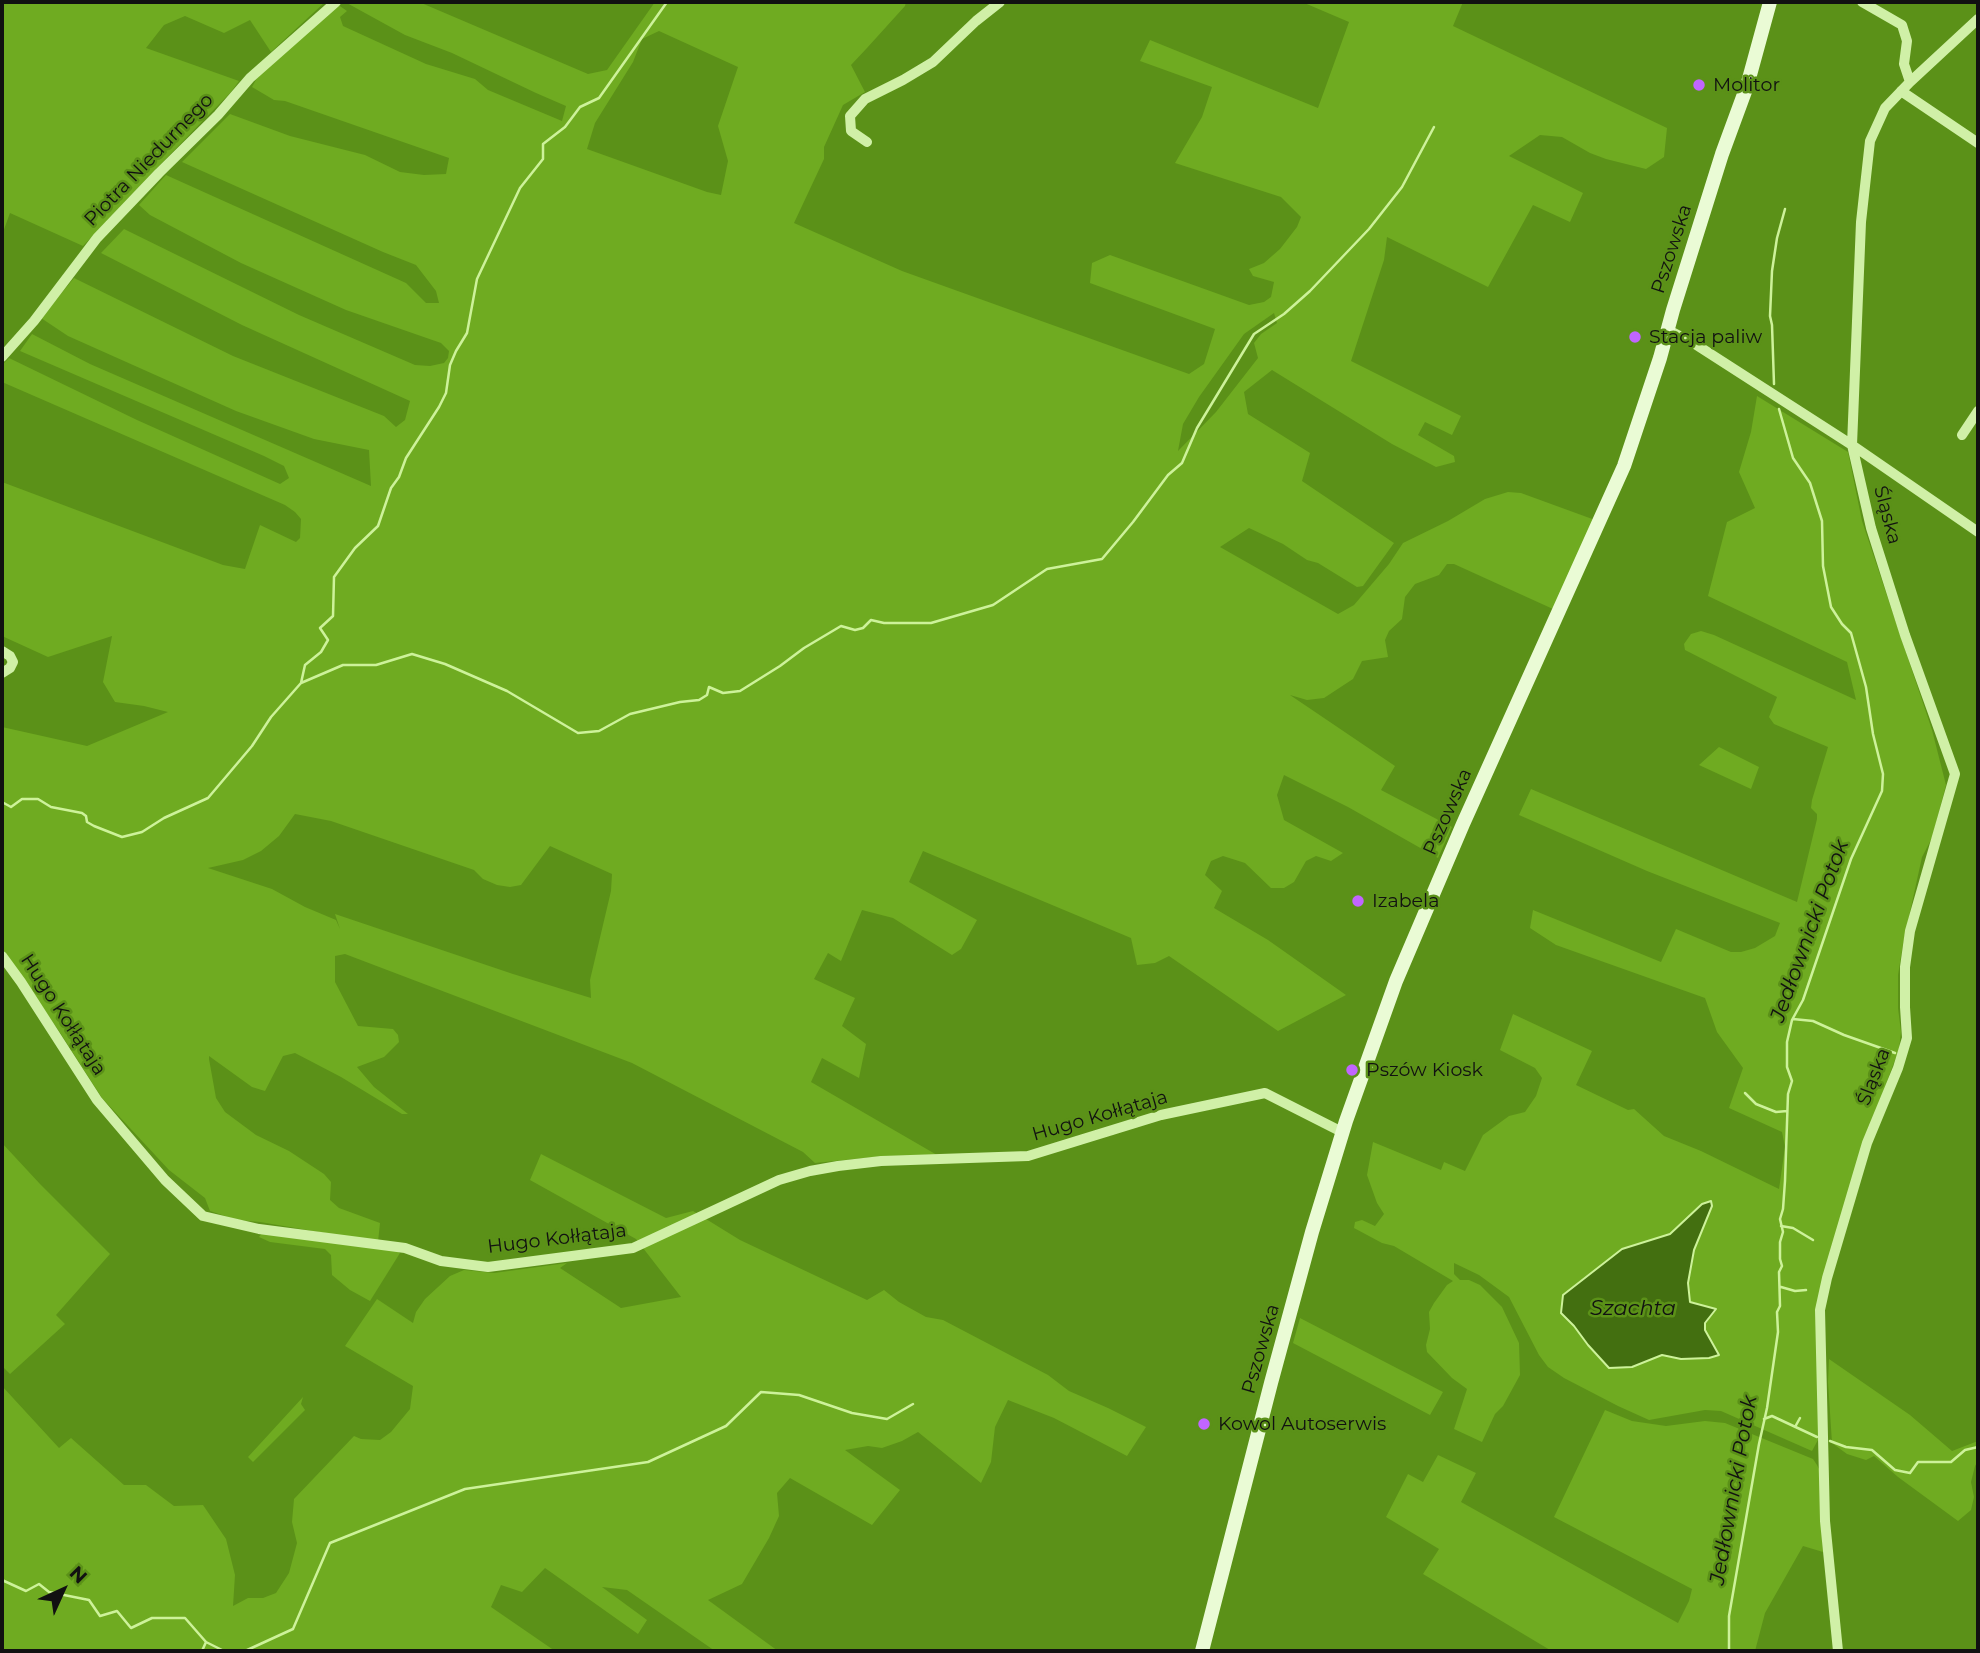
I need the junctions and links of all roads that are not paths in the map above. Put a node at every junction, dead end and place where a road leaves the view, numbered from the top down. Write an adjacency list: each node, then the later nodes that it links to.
1 (336, 2): 11 (street, Piotra Niedurnego)
2 (1000, 2): 8 (street)
3 (1770, 2): 10 (main road, Pszowska)
4 (1862, 2): 6 (street)
5 (1978, 19): 6 (street, Śląska)
6 (1910, 82): 7 (street, Śląska)
7 (1901, 91): 9 (street); 14 (street, Śląska)
8 (867, 142)
9 (1978, 143)
10 (1668, 330): 14 (street); 19 (main road, Pszowska)
11 (2, 357)
12 (1978, 411): 13 (street)
13 (1962, 435)
14 (1852, 445): 15 (street); 21 (street, Śląska)
15 (1978, 532)
16 (2, 651): 17 (street)
17 (2, 673)
18 (2, 956): 19 (street, Hugo Kołłątaja)
19 (1342, 1132): 20 (main road, Pszowska)
20 (1202, 1651)
21 (1838, 1651)

